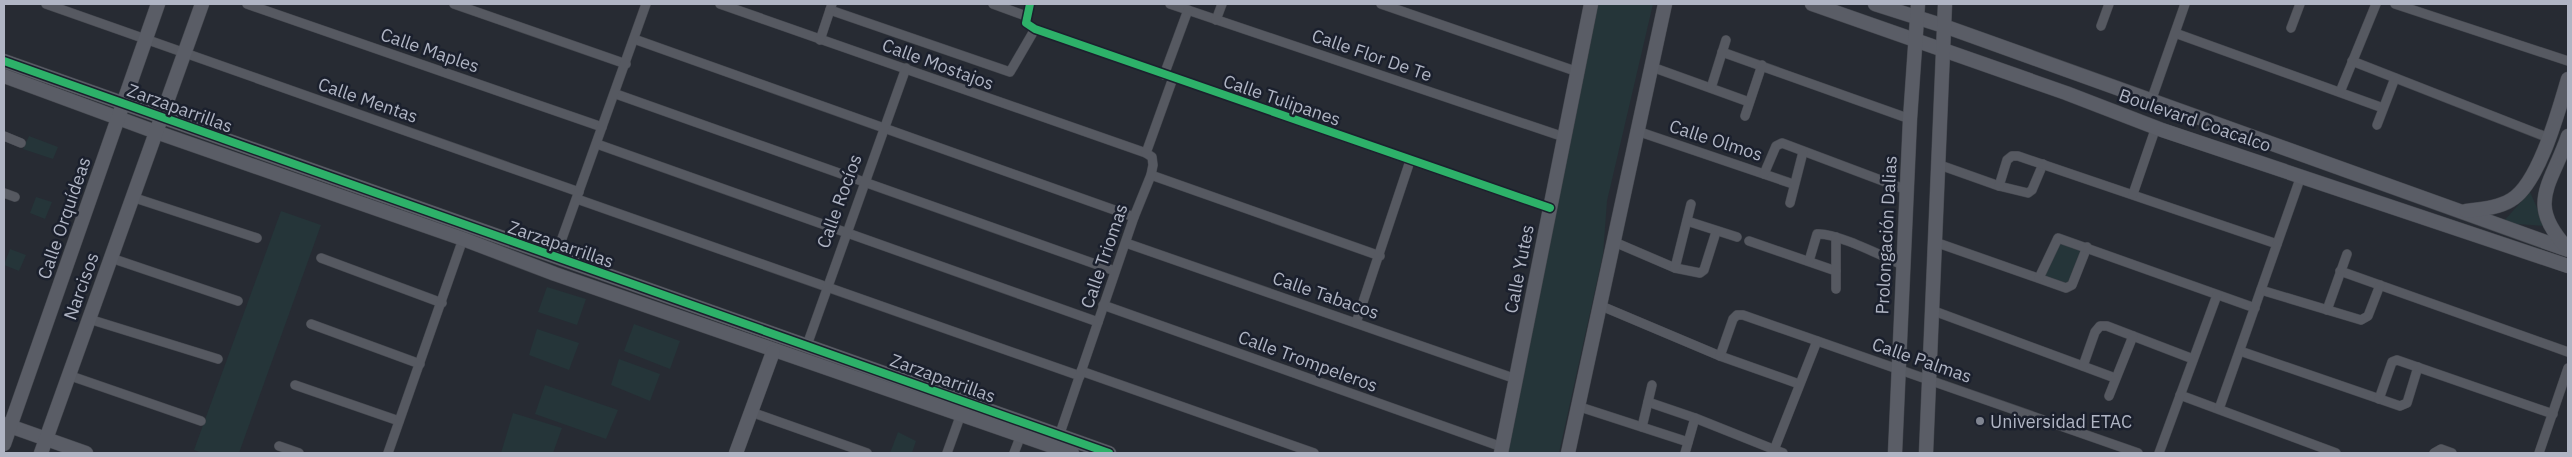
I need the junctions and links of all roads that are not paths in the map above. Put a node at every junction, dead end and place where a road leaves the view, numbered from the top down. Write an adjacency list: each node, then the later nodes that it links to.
1 (46, 4): 37 (street, Calle Mentas)
2 (158, 4): 37 (street, Calle Orquídeas)
3 (202, 4): 43 (street, Narcisos)
4 (247, 4): 68 (street, Calle Maples)
5 (454, 4): 48 (street)
6 (646, 4): 36 (street)
7 (720, 4): 38 (street, Calle Mostajos)
8 (993, 4): 28 (street)
9 (1030, 4): 28 (street)
10 (1170, 4): 27 (street, Calle Flor De Te)
11 (1222, 4): 30 (street)
12 (1381, 4): 51 (street)
13 (1591, 4): 51 (street, Calle Yutes)
14 (1656, 4): 47 (street)
15 (1665, 4): 47 (street)
16 (1812, 4): 40 (street, Boulevard Coacalco)
17 (1876, 4): 29 (street, Boulevard Coacalco)
18 (1918, 4): 29 (street, Prolongación Dalias)
19 (1945, 4): 31 (street)
20 (2097, 4): 25 (street)
21 (2185, 4): 35 (street)
22 (2376, 4): 45 (street)
23 (2395, 4): 46 (street)
24 (2298, 5): 33 (street)
25 (2108, 6): 32 (street)
26 (831, 7): 34 (street); 38 (street)
27 (1188, 10): 30 (street, Calle Flor De Te); 53 (street)
28 (1026, 16): 34 (street)
29 (1917, 19): 31 (street, Boulevard Coacalco); 40 (street, Prolongación Dalias)
30 (1216, 20): 75 (street, Calle Flor De Te)
31 (1944, 26): 41 (street); 59 (street, Boulevard Coacalco)
32 (2101, 26)
33 (2290, 28)
34 (1034, 29): 53 (street, Calle Tulipanes)
35 (2175, 33): 57 (street); 59 (street)
36 (634, 39): 48 (street); 70 (street)
37 (146, 40): 43 (street, Calle Mentas); 61 (street, Calle Orquídeas)
38 (820, 40): 50 (street, Calle Mostajos)
39 (1726, 40): 42 (street)
40 (1914, 40): 41 (street, Boulevard Coacalco); 66 (street, Prolongación Dalias)
41 (1942, 50): 69 (street, Boulevard Coacalco); 82 (street)
42 (1722, 52): 49 (street); 56 (street)
43 (184, 53): 64 (street, Narcisos); 93 (street, Calle Mentas)
44 (4, 61): 61 (street, Zarzaparrillas)
45 (2352, 61): 54 (street); 57 (street)
46 (2568, 61)
47 (1648, 63): 56 (street); 71 (street); 104 (street)
48 (626, 64): 58 (street)
49 (1762, 65): 60 (street); 66 (street)
50 (906, 68): 70 (street, Calle Rocíos); 79 (street, Calle Mostajos)
51 (1578, 72): 75 (street, Calle Yutes)
52 (4, 76): 65 (street, Zarzaparrillas)
53 (1168, 77): 79 (street); 81 (street, Calle Tulipanes)
54 (2395, 78): 62 (street); 76 (street)
55 (2568, 79): 76 (street)
56 (1711, 88): 60 (street)
57 (2340, 92): 62 (street)
58 (616, 94): 68 (street); 87 (street)
59 (2152, 100): 99 (street, Boulevard Coacalco)
60 (1749, 102): 63 (street)
61 (124, 104): 64 (street, Zarzaparrillas); 65 (street, Calle Orquídeas)
62 (2383, 108): 67 (street)
63 (1745, 116)
64 (161, 118): 72 (street, Narcisos); 119 (street, Zarzaparrillas)
65 (118, 119): 72 (street, Zarzaparrillas); 179 (street, Calle Orquídeas)
66 (1910, 119): 90 (street, Prolongación Dalias)
67 (2377, 125)
68 (602, 127): 78 (street)
69 (2156, 127): 86 (street, Boulevard Coacalco); 92 (street)
70 (885, 128): 87 (street, Calle Rocíos); 100 (street)
71 (1637, 130): 84 (street, Calle Olmos); 104 (street)
72 (156, 132): 95 (street, Narcisos); 108 (street, Zarzaparrillas)
73 (4, 136): 77 (street)
74 (2568, 136): 114 (street)
75 (1564, 137): 98 (street, Calle Yutes)
76 (2549, 138): 99 (street)
77 (21, 143)
78 (597, 144): 93 (street); 103 (street)
79 (1146, 152): 85 (street)
80 (1804, 152): 84 (street, Calle Olmos); 88 (street); 90 (street, Calle Olmos)
81 (1410, 161): 98 (street, Calle Tulipanes); 116 (street)
82 (1938, 164): 89 (street); 110 (street)
83 (2043, 164): 89 (street); 89 (street); 92 (street)
84 (1764, 174): 88 (street)
85 (1151, 175): 100 (street, Calle Triomas); 116 (street)
86 (2300, 176): 112 (street); 122 (street, Boulevard Coacalco)
87 (866, 181): 103 (street, Calle Rocíos); 124 (street)
88 (1794, 184): 96 (street)
89 (1999, 186)
90 (1907, 190): 121 (street, Prolongación Dalias)
91 (4, 193): 94 (street)
92 (2133, 194): 112 (street)
93 (578, 196): 119 (street); 129 (street, Calle Mentas)
94 (15, 197)
95 (132, 197): 107 (street); 117 (street, Narcisos)
96 (1790, 203)
97 (1691, 204): 101 (street)
98 (1550, 208): 161 (street, Calle Yutes)
99 (2462, 211): 114 (street, Boulevard Coacalco)
100 (1134, 217): 111 (street, Calle Triomas)
101 (1687, 221): 102 (street); 123 (street)
102 (1716, 232): 105 (street); 123 (street)
103 (847, 234): 129 (street, Calle Rocíos); 141 (street)
104 (1613, 237): 123 (street); 136 (street)
105 (1737, 237)
106 (1836, 237): 120 (street); 121 (street); 125 (street)
107 (257, 238)
108 (463, 239): 134 (street); 148 (street, Zarzaparrillas)
109 (1749, 241): 120 (street)
110 (1935, 242): 127 (street); 139 (street)
111 (1126, 243): 124 (street, Calle Triomas); 142 (street, Calle Tabacos)
112 (2278, 244): 131 (street)
113 (2087, 247): 127 (street); 127 (street); 132 (street)
114 (2568, 250)
115 (2347, 254): 126 (street)
116 (1380, 256): 142 (street)
117 (112, 258): 133 (street); 140 (street, Narcisos)
118 (321, 258): 134 (street)
119 (555, 258): 146 (street, Zarzaparrillas)
120 (1809, 261): 125 (street)
121 (1903, 265): 157 (street, Prolongación Dalias)
122 (2568, 266)
123 (1675, 268)
124 (1115, 271): 135 (street, Calle Triomas)
125 (1836, 271): 130 (street)
126 (2340, 271): 128 (street); 138 (street)
127 (2039, 278)
128 (2380, 286): 138 (street); 149 (street)
129 (828, 287): 146 (street, Calle Rocíos); 158 (street, Calle Mentas)
130 (1836, 289)
131 (2261, 290): 137 (street); 138 (street)
132 (2216, 295): 137 (street); 152 (street)
133 (238, 301)
134 (442, 303): 153 (street)
135 (1103, 305): 141 (street, Calle Triomas); 187 (street, Calle Trompeleros)
136 (1599, 305): 150 (street); 171 (street)
137 (2255, 308): 147 (street)
138 (2326, 310)
139 (1934, 311): 154 (street); 162 (street)
140 (89, 319): 151 (street); 159 (street, Narcisos)
141 (1098, 322): 158 (street, Calle Triomas)
142 (1356, 323): 161 (street, Calle Tabacos)
143 (311, 324): 153 (street)
144 (2133, 336): 152 (street); 154 (street); 160 (street)
145 (1817, 340): 150 (street, Calle Palmas); 157 (street, Calle Palmas); 163 (street)
146 (806, 345): 183 (street, Zarzaparrillas)
147 (2240, 351): 169 (street); 172 (street)
148 (773, 352): 173 (street); 174 (street, Zarzaparrillas)
149 (2568, 352)
150 (1720, 356): 163 (street)
151 (218, 359)
152 (2193, 359): 167 (street)
153 (420, 364): 178 (street)
154 (2083, 366): 160 (street)
155 (2418, 367): 169 (street); 169 (street); 175 (street)
156 (2568, 368): 166 (street)
157 (1899, 371): 162 (street, Calle Palmas); 203 (street, Prolongación Dalias)
158 (1081, 373): 183 (street, Calle Triomas); 199 (street, Calle Mentas)
159 (68, 375): 177 (street); 182 (street, Narcisos)
160 (2115, 378): 168 (street)
161 (1516, 379): 187 (street, Calle Yutes)
162 (1930, 380): 204 (street); 205 (street, Calle Palmas)
163 (1799, 384): 188 (street)
164 (295, 385): 178 (street)
165 (1652, 386): 170 (street)
166 (2564, 393): 175 (street)
167 (2180, 395): 172 (street); 206 (street)
168 (2109, 396)
169 (2379, 399)
170 (1648, 402): 176 (street); 180 (street)
171 (1577, 406): 180 (street); 200 (street)
172 (2219, 409): 207 (street)
173 (751, 412): 193 (street); 194 (street)
174 (961, 414): 181 (street, Zarzaparrillas); 195 (street)
175 (2552, 414): 210 (street)
176 (1695, 418): 184 (street); 188 (street)
177 (201, 421)
178 (399, 422): 192 (street)
179 (7, 425): 182 (street); 185 (street, Calle Orquídeas)
180 (1642, 427): 184 (street)
181 (1020, 435): 183 (street, Zarzaparrillas); 196 (street)
182 (46, 439): 189 (street, Narcisos); 190 (street)
183 (1057, 441): 197 (street, Zarzaparrillas); 198 (street, Zarzaparrillas)
184 (1688, 442): 201 (street)
185 (4, 444)
186 (279, 446): 191 (street)
187 (1502, 450)
188 (1774, 450): 202 (street)
189 (41, 453)
190 (86, 453)
191 (299, 453)
192 (388, 453)
193 (736, 453)
194 (867, 453)
195 (947, 453)
196 (1014, 453)
197 (1072, 453)
198 (1109, 453)
199 (1314, 453)
200 (1568, 453)
201 (1685, 453)
202 (1783, 453)
203 (1895, 453)
204 (1926, 453)
205 (2138, 453)
206 (2160, 453)
207 (2336, 453)
208 (2434, 453): 209 (street)
209 (2452, 453)
210 (2539, 453)

